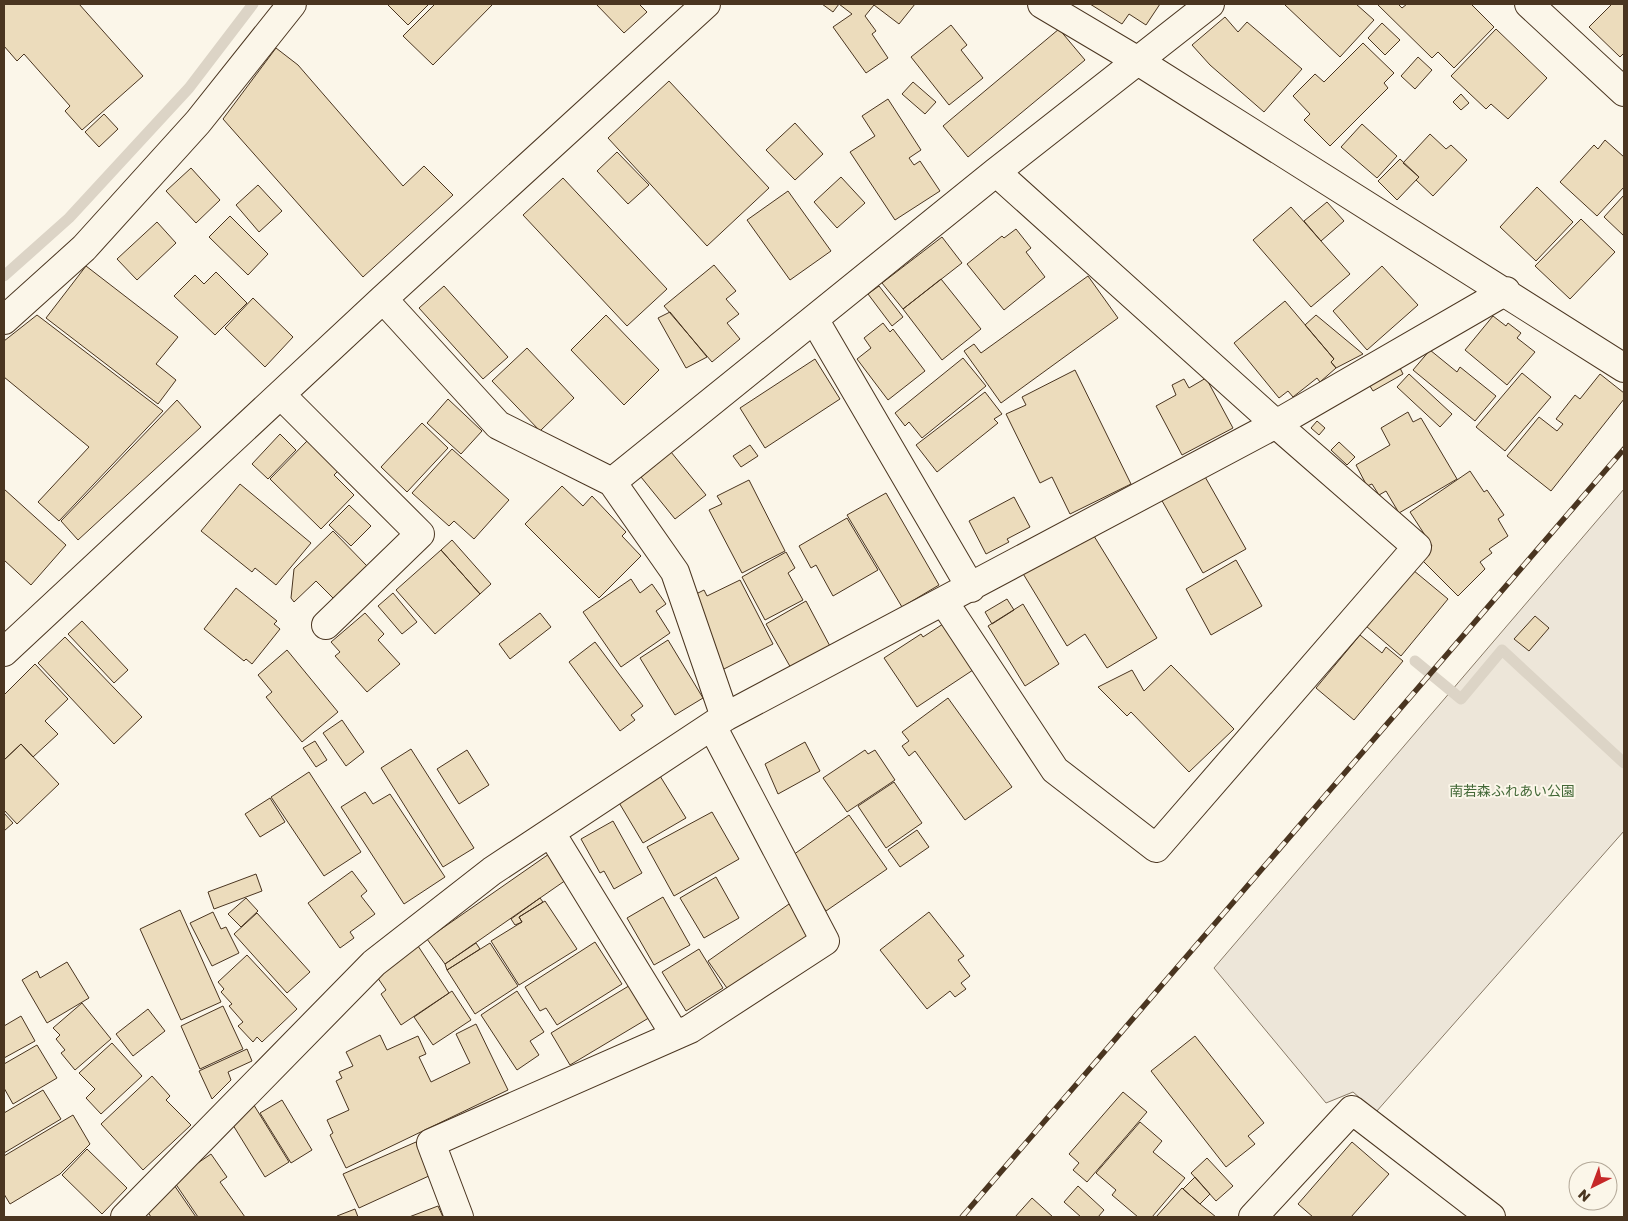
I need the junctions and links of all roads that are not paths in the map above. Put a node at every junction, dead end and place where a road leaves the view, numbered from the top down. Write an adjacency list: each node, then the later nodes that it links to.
1 (292, 4): 12 (street)
2 (706, 4): 10 (street)
3 (1042, 4): 6 (street)
4 (1210, 4): 6 (street)
5 (1529, 4): 7 (street)
6 (1138, 61): 8 (street); 9 (street)
7 (1624, 92)
8 (996, 172): 11 (street); 15 (street)
9 (1506, 291): 13 (street); 15 (street)
10 (383, 299): 14 (street); 16 (street)
11 (814, 319): 16 (street); 17 (street)
12 (4, 320)
13 (1624, 368)
14 (280, 395): 19 (street); 20 (street)
15 (1276, 424): 17 (street); 18 (street)
16 (612, 482): 21 (street)
17 (971, 588): 18 (street)
18 (944, 602): 21 (street)
19 (326, 625)
20 (4, 652)
21 (718, 722): 22 (street); 23 (street)
22 (551, 833): 23 (street); 24 (street)
23 (675, 1035): 25 (street)
24 (125, 1217)
25 (459, 1217)
26 (1253, 1217): 27 (street)
27 (1491, 1217)

